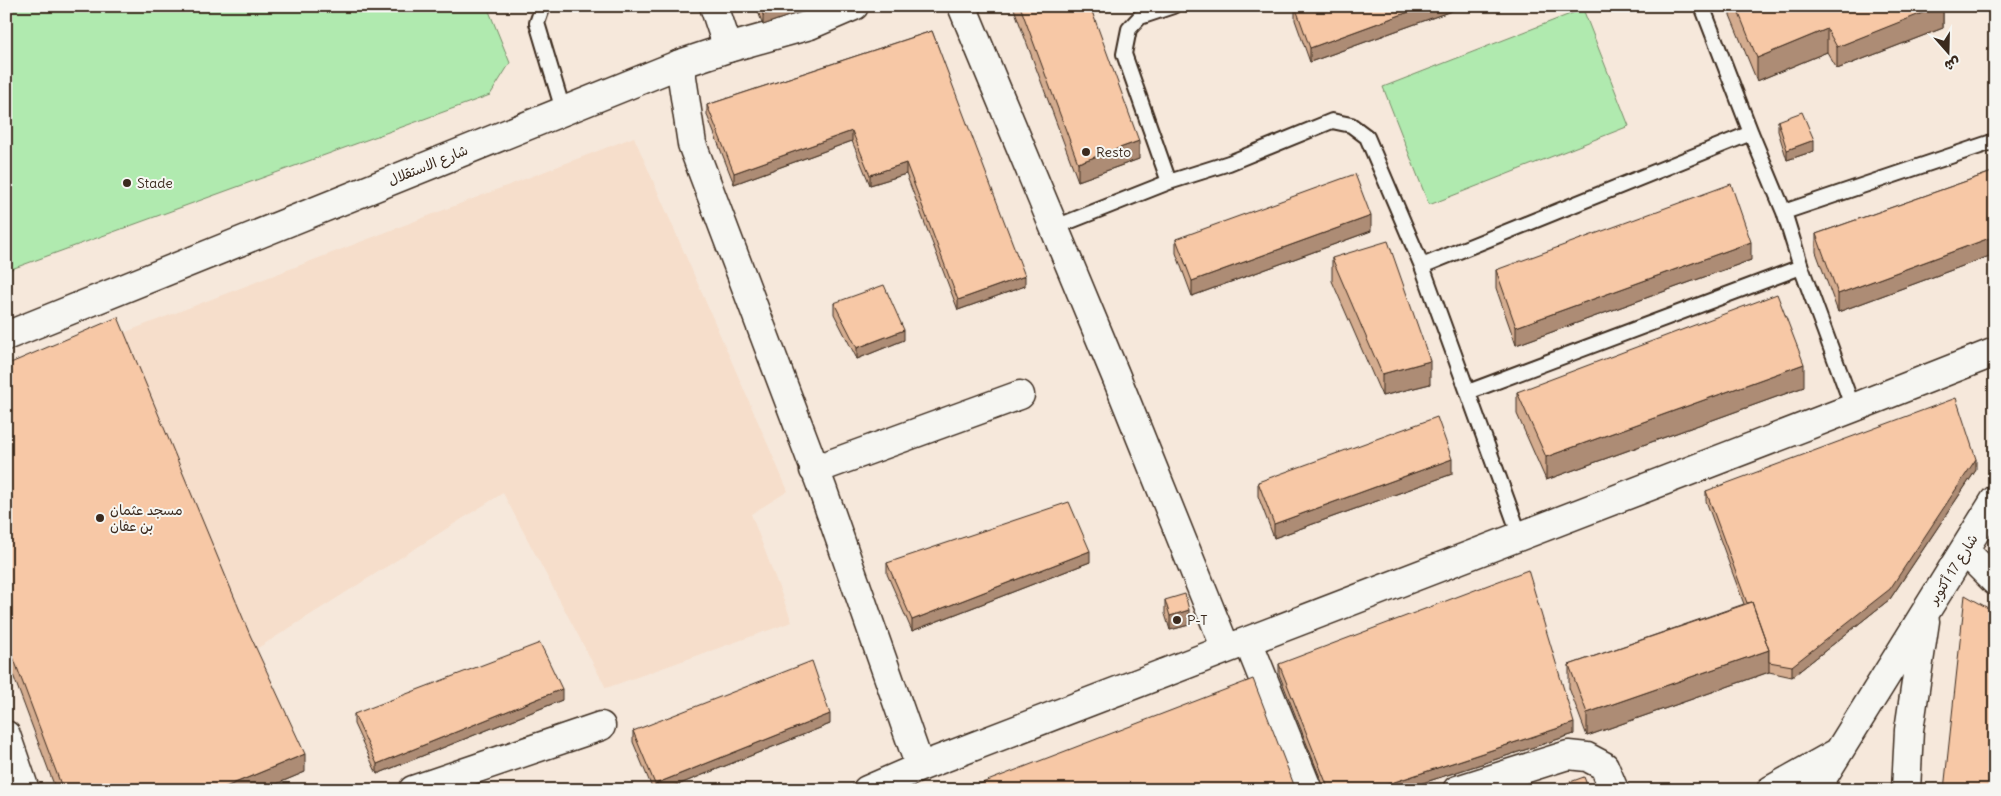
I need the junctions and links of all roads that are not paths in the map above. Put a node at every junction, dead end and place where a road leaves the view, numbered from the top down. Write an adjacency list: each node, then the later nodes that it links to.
1 (543, 6): 9 (lane)
2 (714, 6): 7 (street)
3 (854, 6): 7 (street, شارع الاستقلال)
4 (962, 6): 14 (street)
5 (1172, 6): 12 (lane)
6 (1702, 6): 10 (lane)
7 (728, 48): 8 (street, شارع الاستقلال)
8 (680, 64): 9 (street, شارع الاستقلال); 22 (street)
9 (563, 110): 17 (street, شارع الاستقلال)
10 (1751, 133): 13 (lane); 15 (lane)
11 (1995, 141): 13 (lane)
12 (1169, 182): 14 (lane); 15 (lane)
13 (1784, 212): 16 (lane)
14 (1053, 228): 28 (street)
15 (1422, 266): 19 (lane)
16 (1800, 266): 19 (lane); 21 (lane)
17 (6, 336)
18 (1995, 352): 21 (street)
19 (1468, 392): 24 (lane)
20 (1020, 395): 22 (street)
21 (1853, 408): 24 (street)
22 (814, 470): 32 (street)
23 (1995, 500): 25 (street, شارع 17 أكتوبر)
24 (1520, 536): 28 (street)
25 (1965, 550): 26 (street); 27 (street, شارع 17 أكتوبر)
26 (1995, 581)
27 (1926, 612): 31 (street, شارع 17 أكتوبر); 41 (street)
28 (1237, 645): 32 (street); 36 (street)
29 (601, 726): 34 (street)
30 (6, 736): 33 (street)
31 (1837, 754): 39 (street); 40 (street, شارع 17 أكتوبر)
32 (912, 777): 35 (street)
33 (26, 790)
34 (413, 790)
35 (866, 790)
36 (1308, 790)
37 (1457, 790): 38 (street)
38 (1614, 790)
39 (1771, 790)
40 (1815, 790)
41 (1906, 790)

